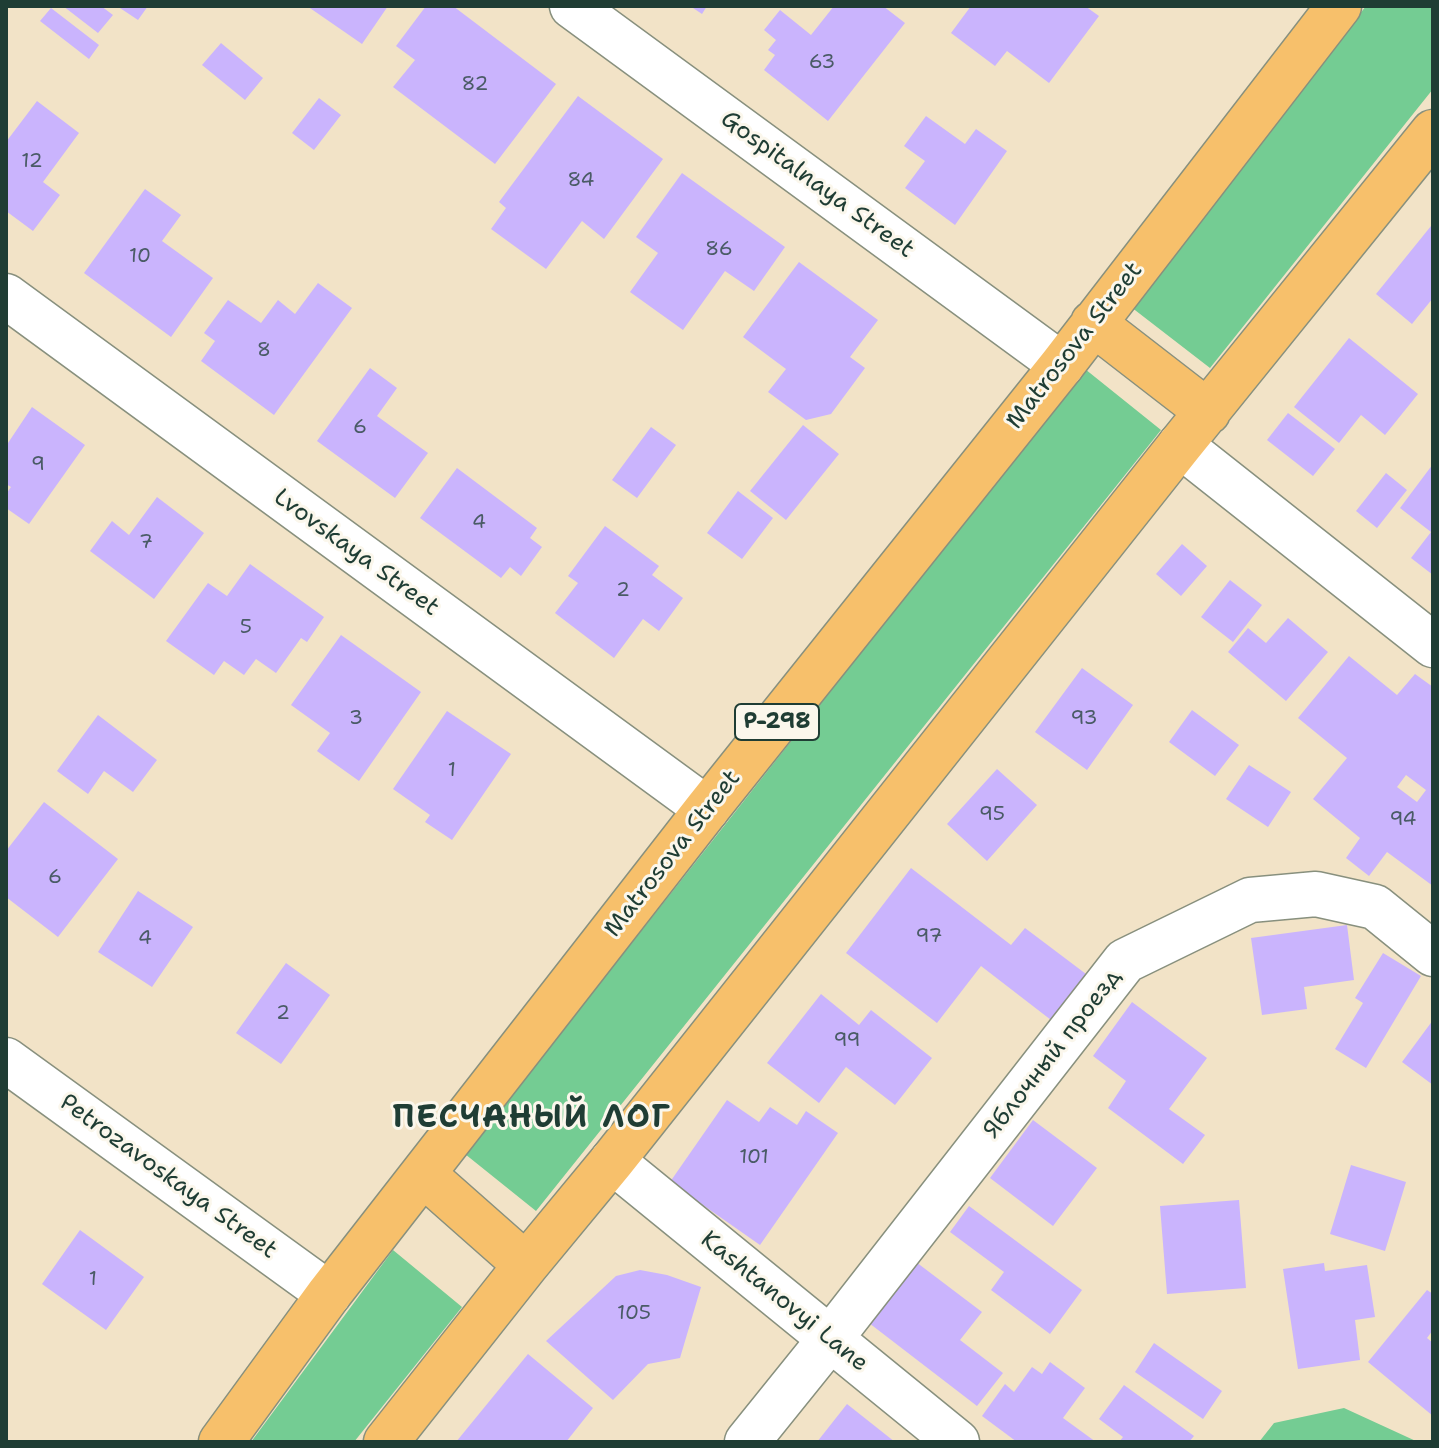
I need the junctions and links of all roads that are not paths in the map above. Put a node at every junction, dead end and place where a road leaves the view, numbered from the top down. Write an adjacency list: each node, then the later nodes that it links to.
1 (572, 6): 6 (street, Gospitalnaya Street)
2 (1339, 6): 5 (highway, Matrosova Street / Р-298)
3 (1433, 132): 7 (highway)
4 (6, 296): 10 (street, Lvovskaya Street)
5 (1093, 323): 6 (highway, Matrosova Street / Р-298); 7 (highway)
6 (1062, 365): 10 (highway, Matrosova Street / Р-298)
7 (1208, 412): 8 (highway)
8 (1180, 445): 9 (street); 13 (highway)
9 (1433, 645)
10 (707, 809): 14 (highway, Matrosova Street / Р-298)
11 (1433, 954): 17 (street, Яблочный проезд)
12 (6, 1060): 16 (street, Petrozavoskaya Street)
13 (612, 1161): 15 (highway); 17 (street, Kashtanovyi Lane)
14 (423, 1174): 15 (highway); 16 (highway, Matrosova Street / Р-298)
15 (526, 1265): 19 (highway)
16 (329, 1294): 18 (highway, Matrosova Street / Р-298)
17 (830, 1339): 20 (street, Яблочный проезд); 21 (street, Kashtanovyi Lane)
18 (221, 1442)
19 (386, 1442)
20 (747, 1442)
21 (957, 1442)

